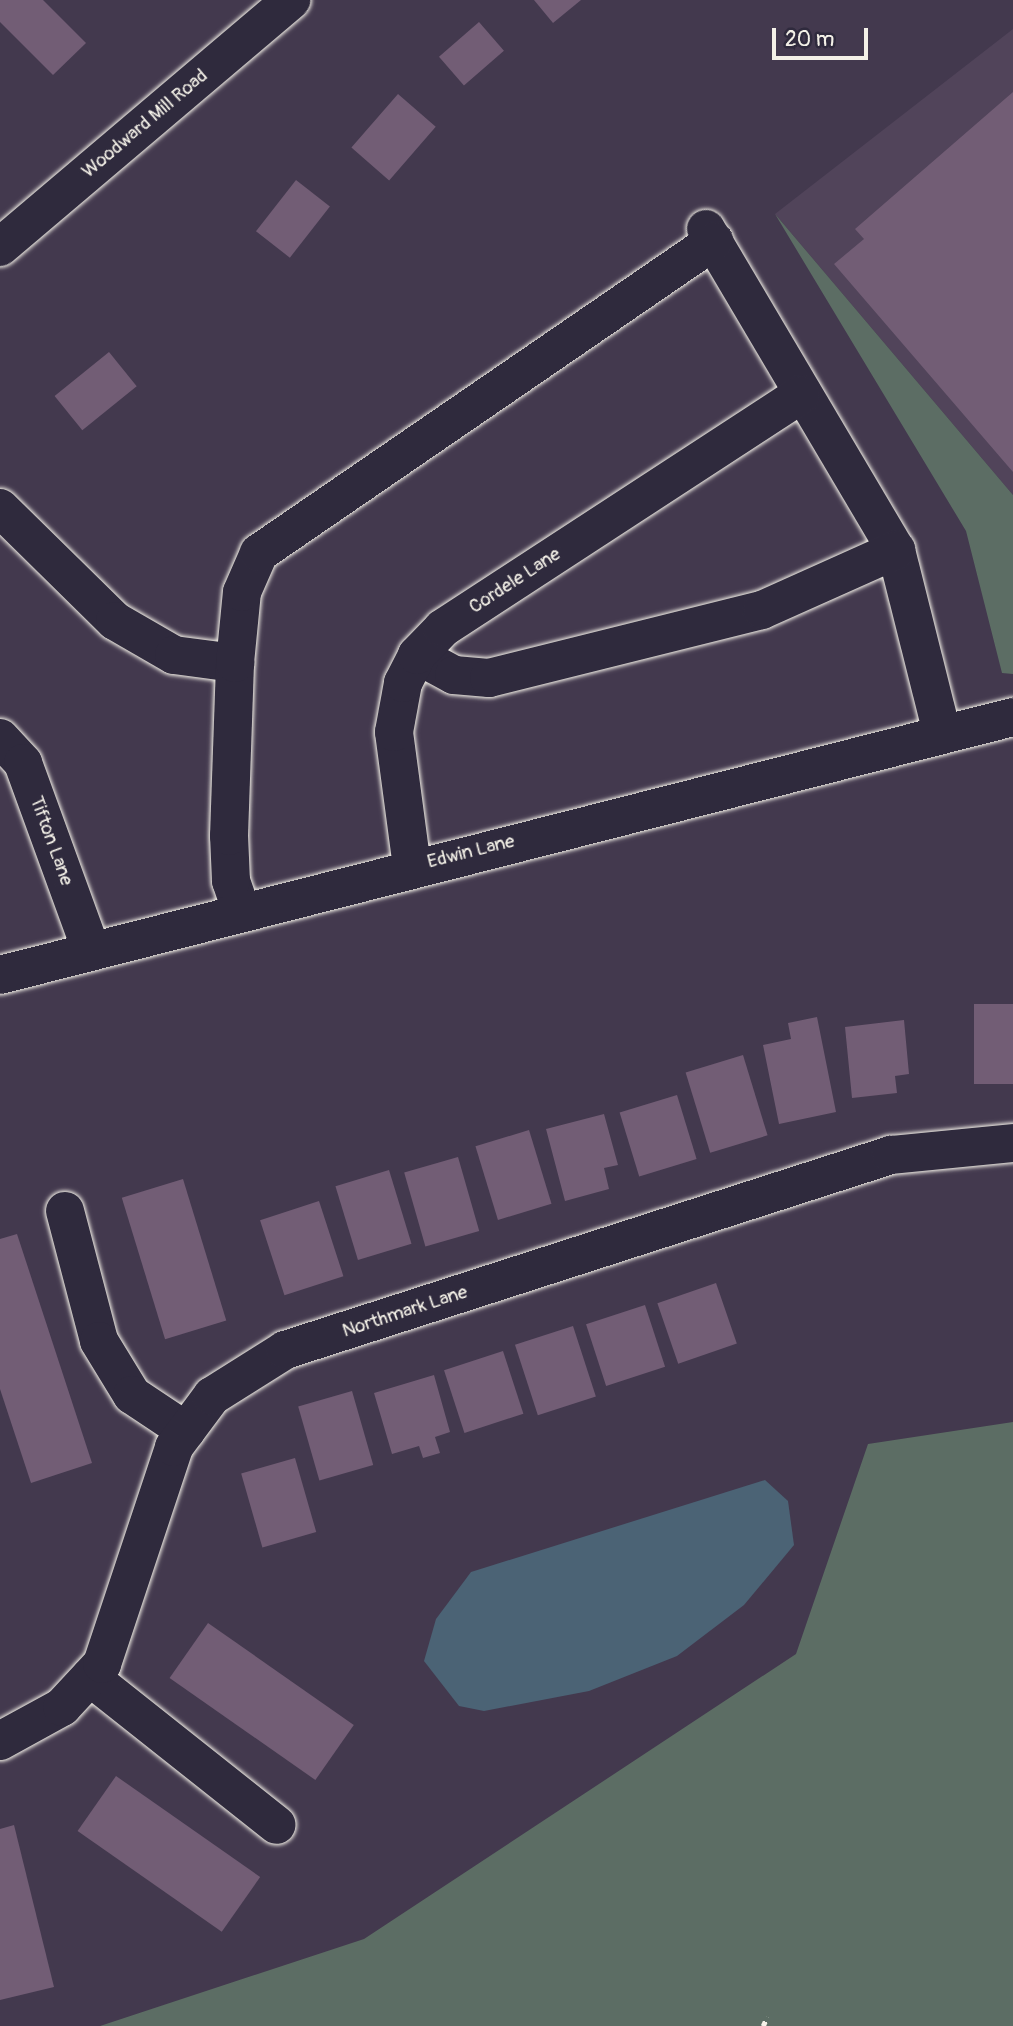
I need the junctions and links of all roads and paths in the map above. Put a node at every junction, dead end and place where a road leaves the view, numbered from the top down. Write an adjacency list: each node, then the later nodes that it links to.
1 (290, 0): 2 (street, Woodward Mill Road)
2 (3, 238)
3 (801, 395): 5 (street); 6 (street, Cordele Lane); 7 (street)
4 (0, 508): 7 (street)
5 (896, 550): 6 (street); 9 (street)
6 (417, 655): 11 (street, Cordele Lane)
7 (235, 663): 12 (street)
8 (1013, 717): 9 (street, Edwin Lane)
9 (942, 733): 11 (street, Edwin Lane)
10 (0, 738): 13 (street, Tifton Lane)
11 (412, 867): 12 (street, Edwin Lane)
12 (241, 910): 13 (street, Edwin Lane)
13 (91, 950): 14 (street, Edwin Lane)
14 (0, 975)
15 (1013, 1143): 17 (street, Northmark Lane)
16 (65, 1211): 17 (street)
17 (186, 1431): 18 (street, Northmark Lane)
18 (90, 1677): 19 (street, Northmark Lane); 20 (street)
19 (0, 1741)
20 (277, 1825)
21 (767, 2017): 22 (path)
22 (763, 2026)

